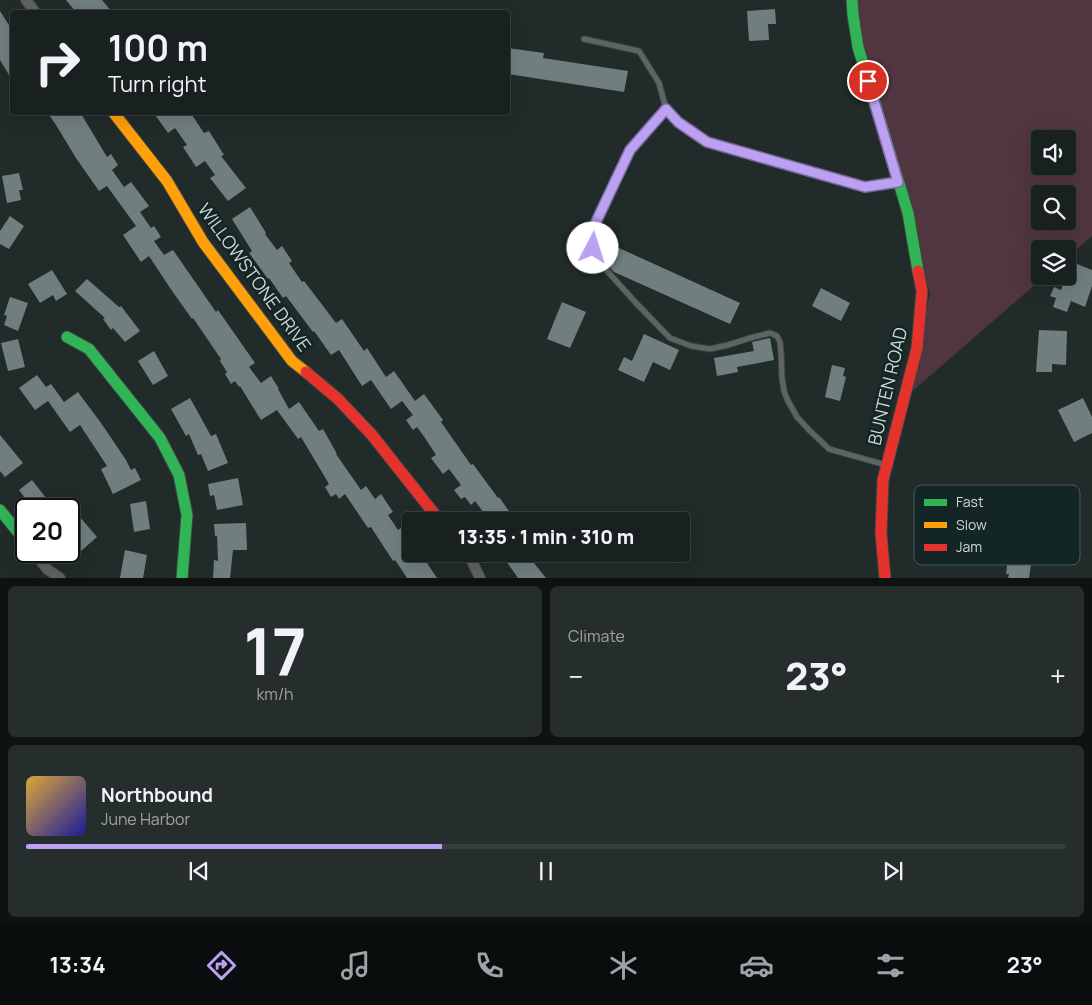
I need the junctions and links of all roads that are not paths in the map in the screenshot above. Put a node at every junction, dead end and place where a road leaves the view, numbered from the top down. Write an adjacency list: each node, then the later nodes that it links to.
1 (852, 0): 5 (street, BUNTEN ROAD)
2 (584, 39): 3 (lane)
3 (666, 109): 5 (lane); 7 (lane)
4 (115, 115): 9 (street, WILLOWSTONE DRIVE)
5 (898, 182): 7 (street, BUNTEN ROAD)
6 (67, 337): 14 (street)
7 (886, 465): 16 (street, BUNTEN ROAD)
8 (0, 510): 10 (street)
9 (433, 512)
10 (15, 528)
11 (472, 562): 15 (street)
12 (42, 563): 13 (street)
13 (60, 578)
14 (182, 578)
15 (480, 578)
16 (885, 578)

